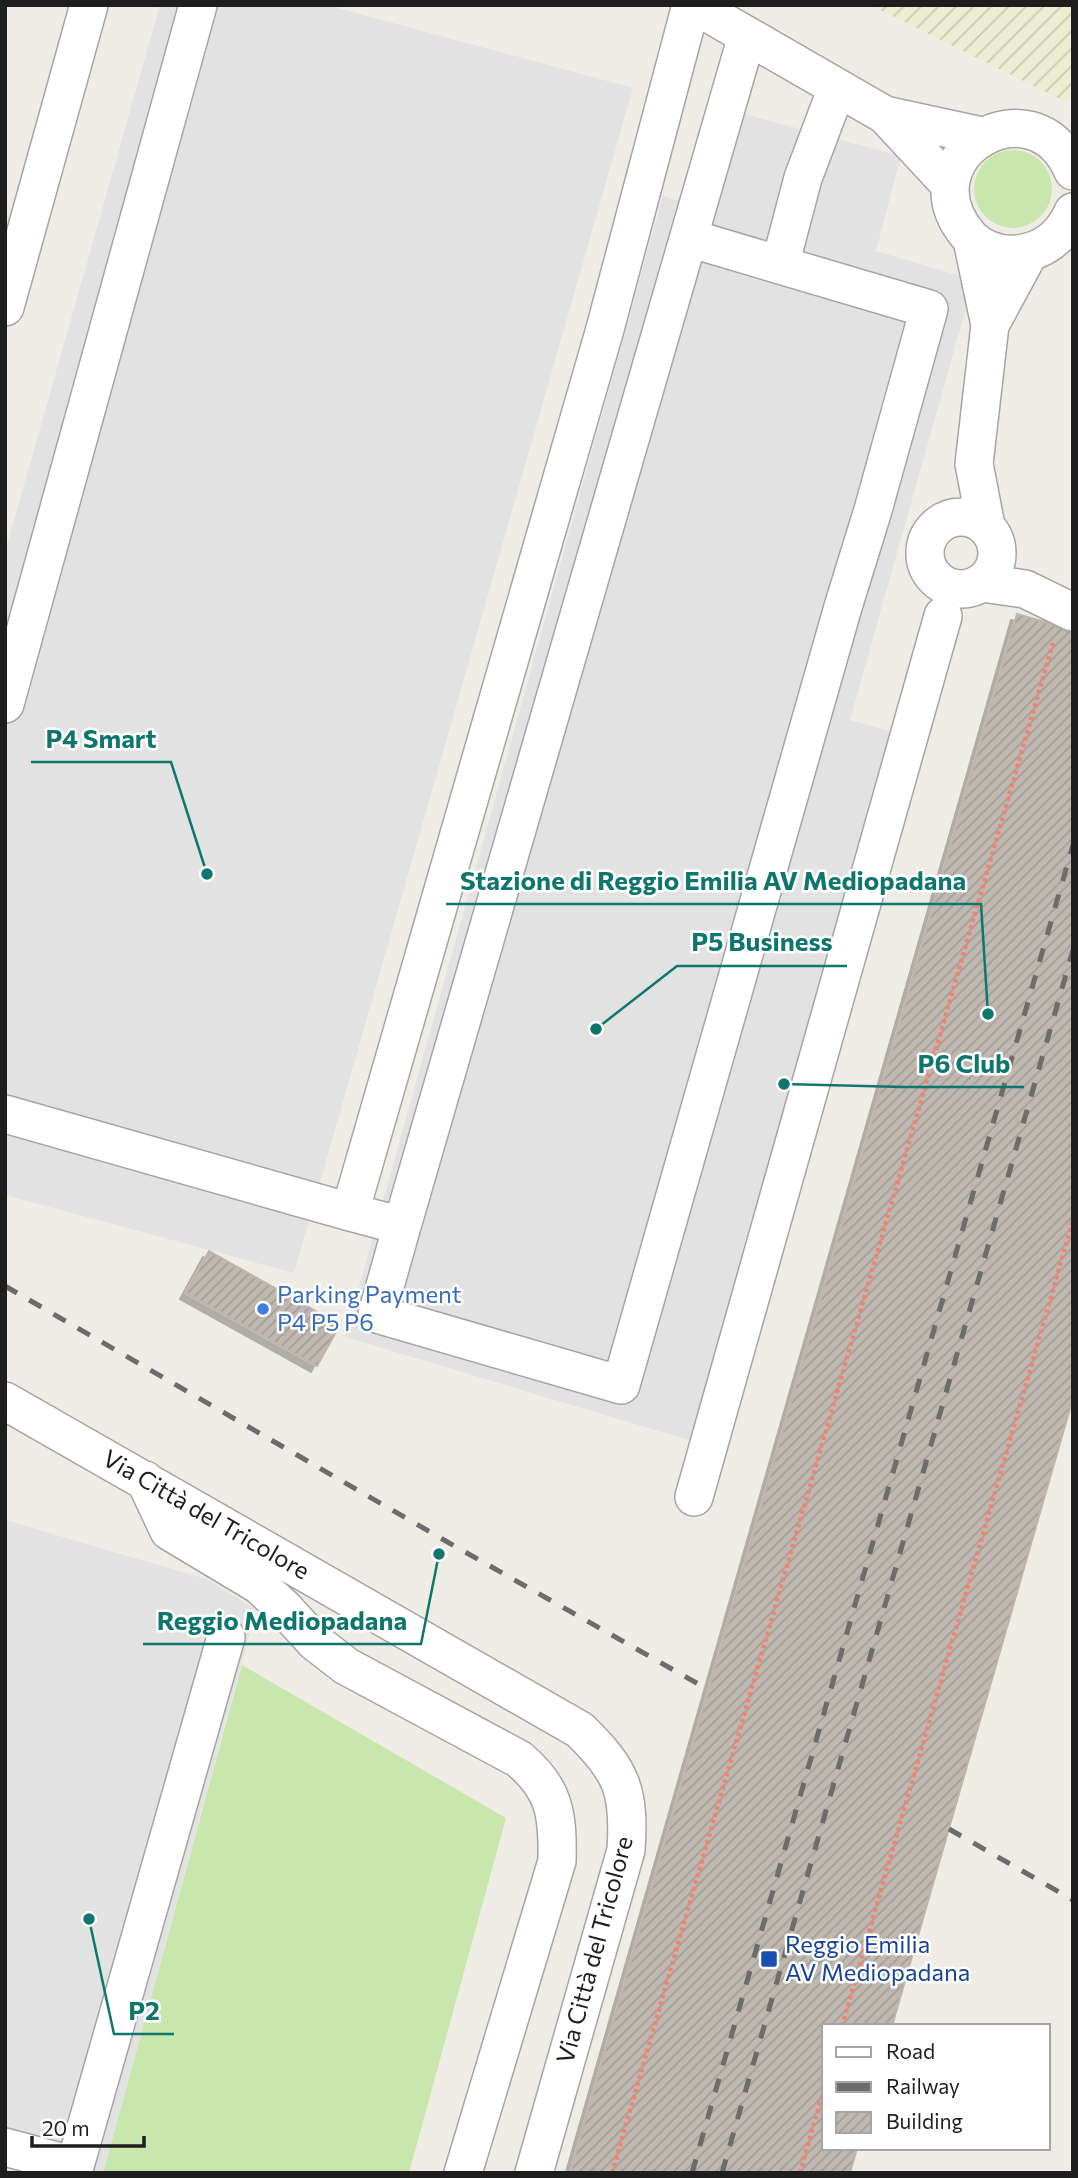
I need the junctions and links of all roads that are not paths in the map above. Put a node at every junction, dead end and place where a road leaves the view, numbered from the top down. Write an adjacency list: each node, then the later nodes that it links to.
1 (89, 5): 16 (street)
2 (198, 5): 24 (street)
3 (692, 5): 4 (street); 18 (street)
4 (747, 36): 5 (street); 12 (street)
5 (837, 88): 6 (street); 15 (street)
6 (885, 115): 8 (street); 10 (street)
7 (1055, 129): 8 (street); 9 (street)
8 (982, 136): 10 (street)
9 (1073, 171)
10 (950, 185): 13 (street)
11 (1073, 212): 14 (street)
12 (690, 238): 15 (street); 19 (street)
13 (972, 240): 14 (street); 17 (street)
14 (1029, 253): 17 (street)
15 (780, 265): 27 (street)
16 (5, 307)
17 (990, 325): 20 (street)
18 (605, 329): 19 (street); 26 (street)
19 (659, 344): 27 (street)
20 (974, 464): 21 (street); 22 (street)
21 (945, 519): 22 (street); 22 (street)
22 (968, 575): 23 (street); 30 (street)
23 (1063, 625)
24 (5, 704)
25 (5, 1114): 26 (street)
26 (350, 1212): 27 (street)
27 (402, 1226)
28 (5, 1401): 29 (street, Via Città del Tricolore)
29 (145, 1480): 33 (street); 34 (street, Via Città del Tricolore)
30 (694, 1497)
31 (226, 1637): 32 (street)
32 (5, 2147)
33 (463, 2173)
34 (534, 2173)

